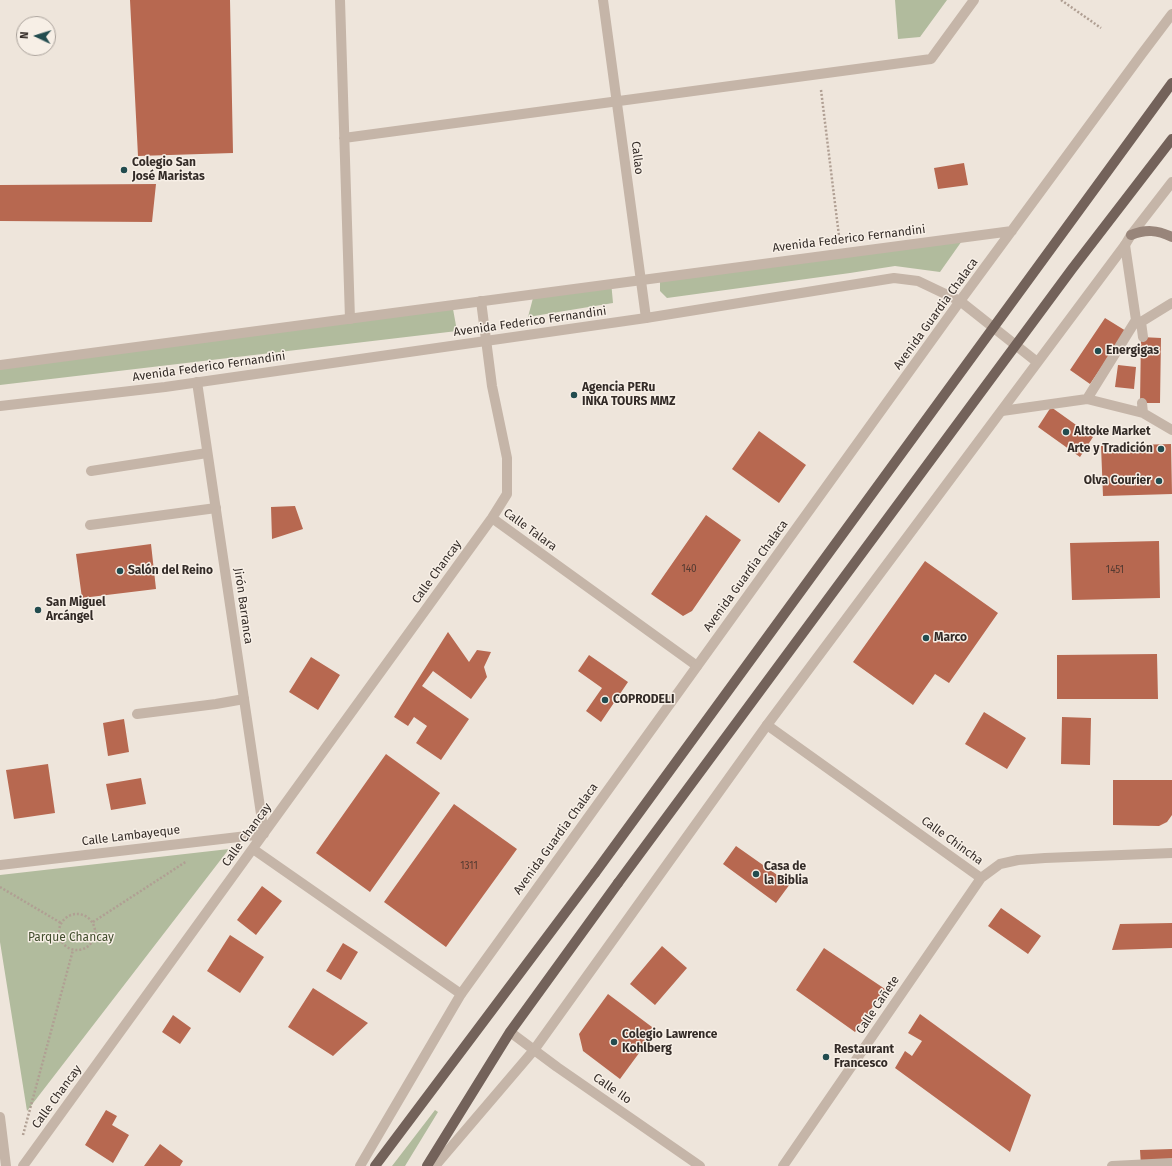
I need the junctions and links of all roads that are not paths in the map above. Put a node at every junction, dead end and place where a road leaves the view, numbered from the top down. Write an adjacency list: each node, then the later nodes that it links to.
1 (340, 0): 7 (street)
2 (603, 0): 6 (street, Callao)
3 (974, 0): 6 (street)
4 (1172, 14): 10 (street, Avenida Guardia Chalaca)
5 (1172, 83): 53 (main road, bridge)
6 (617, 101): 7 (street); 14 (street, Callao)
7 (344, 138): 18 (street)
8 (1172, 139): 45 (main road, bridge)
9 (1172, 182): 11 (street)
10 (1012, 231): 14 (street, Avenida Federico Fernandini); 16 (street, Avenida Guardia Chalaca)
11 (1131, 235): 12 (main road); 13 (street)
12 (1172, 237)
13 (1125, 245): 20 (street); 23 (street)
14 (641, 280): 15 (street, Avenida Federico Fernandini); 19 (street, Callao)
15 (481, 301): 18 (street, Avenida Federico Fernandini); 22 (street, Calle Talara)
16 (960, 301): 19 (street, Avenida Federico Fernandini); 23 (street, Avenida Federico Fernandini); 35 (street, Avenida Guardia Chalaca)
17 (1172, 303): 20 (street)
18 (350, 318): 24 (street, Avenida Federico Fernandini)
19 (646, 318): 22 (street, Avenida Federico Fernandini)
20 (1138, 321): 21 (street); 26 (street)
21 (1143, 337)
22 (486, 341): 25 (street, Avenida Federico Fernandini); 33 (street, Calle Talara)
23 (1037, 362): 28 (street)
24 (0, 365)
25 (197, 382): 27 (street, Avenida Federico Fernandini); 30 (street, Jirón Barranca)
26 (1087, 399): 28 (street); 29 (street)
27 (0, 406)
28 (1002, 411): 38 (street)
29 (1172, 430)
30 (207, 453): 31 (street); 32 (street, Jirón Barranca)
31 (91, 471)
32 (216, 508): 34 (street); 36 (street, Jirón Barranca)
33 (492, 518): 35 (street, Calle Talara); 39 (street, Calle Chancay)
34 (90, 525)
35 (697, 666): 44 (street, Avenida Guardia Chalaca)
36 (244, 699): 37 (street); 39 (street, Jirón Barranca)
37 (137, 714)
38 (767, 725): 43 (street, Calle Chincha); 46 (street)
39 (264, 834): 40 (street, Calle Chancay); 42 (street, Calle Lambayeque)
40 (253, 849): 44 (street); 51 (street, Calle Chancay)
41 (1172, 853): 43 (street, Calle Chincha)
42 (0, 865)
43 (981, 878): 48 (street, Calle Cañete)
44 (461, 994): 52 (street, Avenida Guardia Chalaca)
45 (510, 1032): 46 (street, Calle Ilo); 54 (main road)
46 (534, 1050): 55 (street); 56 (street, Calle Ilo)
47 (0, 1116): 50 (street)
48 (787, 1163)
49 (1172, 1163): 57 (street)
50 (6, 1166)
51 (23, 1166)
52 (360, 1166)
53 (375, 1166)
54 (427, 1166)
55 (435, 1166)
56 (700, 1166)
57 (1112, 1166)

